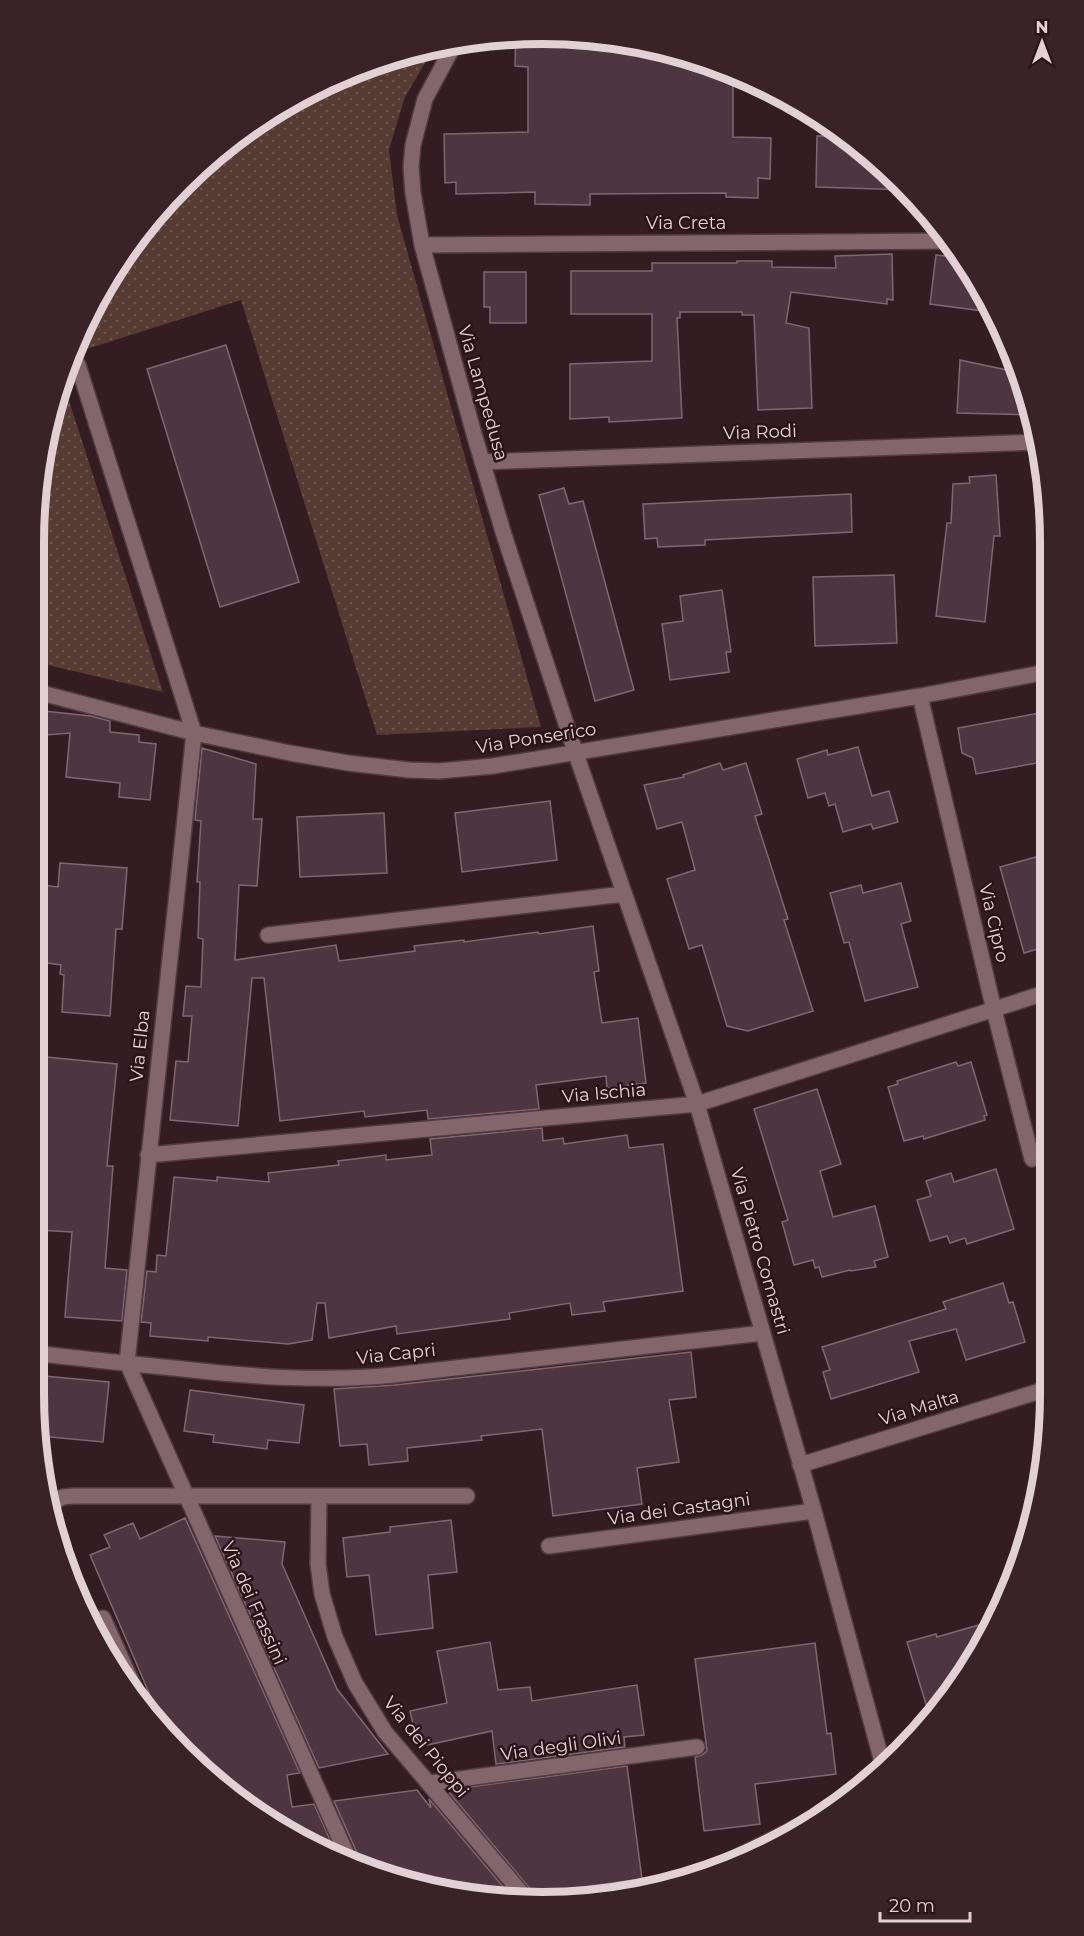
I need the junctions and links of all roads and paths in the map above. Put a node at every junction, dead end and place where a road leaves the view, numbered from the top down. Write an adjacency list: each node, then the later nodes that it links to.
1 (450, 52): 3 (street, Via Lampedusa)
2 (939, 241): 3 (street, Via Creta)
3 (422, 245): 6 (street, Via Lampedusa)
4 (78, 365): 10 (street)
5 (1030, 442): 6 (street, Via Rodi)
6 (482, 462): 11 (street, Via Lampedusa)
7 (1040, 673): 9 (street, Via Ponserico)
8 (44, 694): 10 (street, Via Ponserico)
9 (920, 696): 11 (street, Via Ponserico); 15 (street, Via Cipro)
10 (194, 733): 11 (street, Via Ponserico); 17 (street, Via Elba)
11 (575, 752): 12 (street, Via Pietro Comastri)
12 (624, 894): 13 (street); 16 (street, Via Pietro Comastri)
13 (268, 935)
14 (1040, 995): 15 (street, Via Ischia)
15 (994, 1010): 16 (street, Via Ischia); 18 (street, Via Cipro)
16 (697, 1104): 17 (street, Via Ischia); 19 (street, Via Pietro Comastri)
17 (148, 1155): 21 (street, Via Elba)
18 (1032, 1159)
19 (763, 1333): 21 (street, Via Capri); 23 (street, Via Pietro Comastri)
20 (44, 1354): 21 (street, Via Capri)
21 (127, 1363): 25 (street, Via dei Frassini)
22 (1040, 1391): 23 (street, Via Malta)
23 (800, 1465): 28 (street, Via Pietro Comastri)
24 (467, 1496): 26 (street)
25 (186, 1497): 26 (street); 27 (street); 35 (street, Via dei Frassini)
26 (320, 1497): 34 (street, Via dei Pioppi)
27 (55, 1501)
28 (813, 1511): 29 (street, Via dei Castagni); 33 (street, Via Pietro Comastri)
29 (549, 1546)
30 (103, 1618): 31 (street)
31 (124, 1665)
32 (697, 1747): 34 (street, Via degli Olivi)
33 (881, 1759)
34 (430, 1783): 36 (street, Via dei Pioppi)
35 (346, 1853)
36 (520, 1891)

